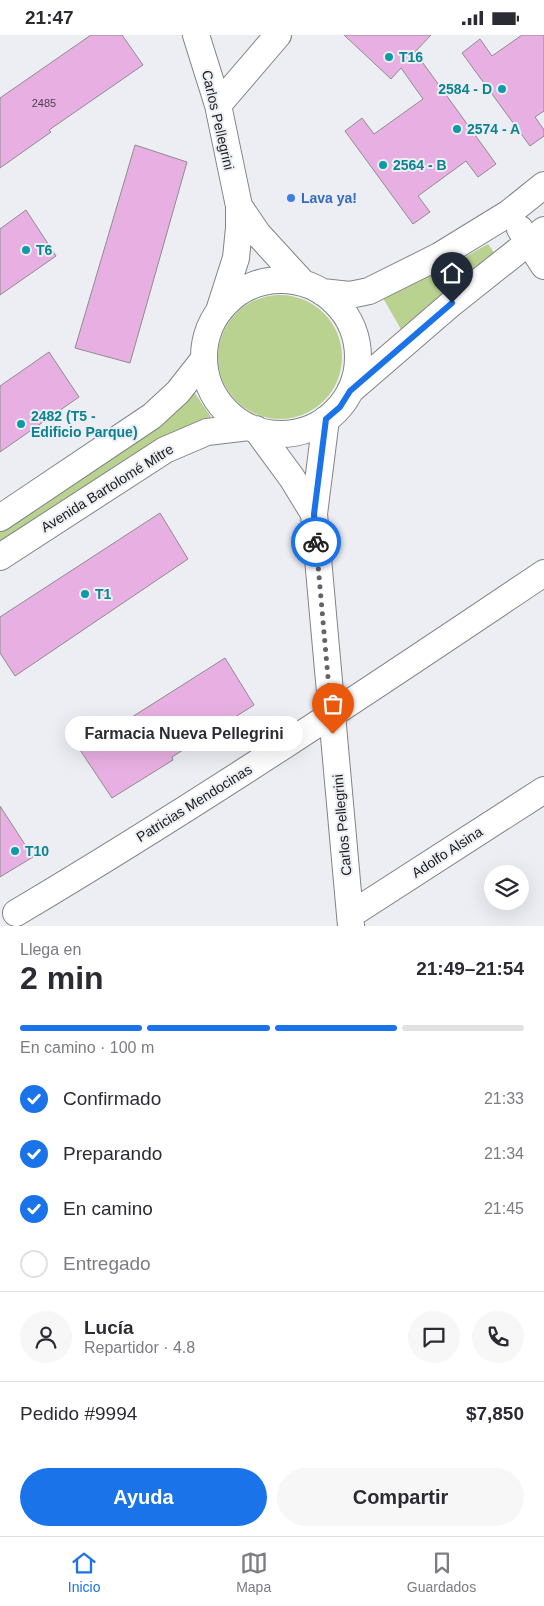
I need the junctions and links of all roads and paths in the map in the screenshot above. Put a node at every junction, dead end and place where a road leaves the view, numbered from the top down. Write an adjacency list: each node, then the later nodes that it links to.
1 (196, 35): 3 (street, Carlos Pellegrini)
2 (278, 35): 3 (street)
3 (218, 105): 5 (street, Carlos Pellegrini)
4 (544, 185): 6 (street)
5 (239, 206): 9 (street, Carlos Pellegrini); 10 (street, Carlos Pellegrini)
6 (509, 213): 7 (street); 9 (street)
7 (536, 236): 8 (street); 12 (street)
8 (544, 266)
9 (312, 287): 10 (street); 12 (street)
10 (218, 311): 11 (street)
11 (204, 359): 14 (street); 16 (street)
12 (350, 391): 13 (street)
13 (326, 419): 14 (street); 15 (street, Carlos Pellegrini)
14 (252, 428): 15 (street, Carlos Pellegrini); 17 (street, Avenida Bartolomé Mitre)
15 (314, 514): 19 (street, Carlos Pellegrini)
16 (0, 518)
17 (0, 557)
18 (544, 573): 19 (street, Patricias Mendocinas)
19 (332, 716): 21 (street, Patricias Mendocinas); 22 (street, Carlos Pellegrini)
20 (544, 790): 22 (street, Adolfo Alsina)
21 (16, 913)
22 (351, 921)

